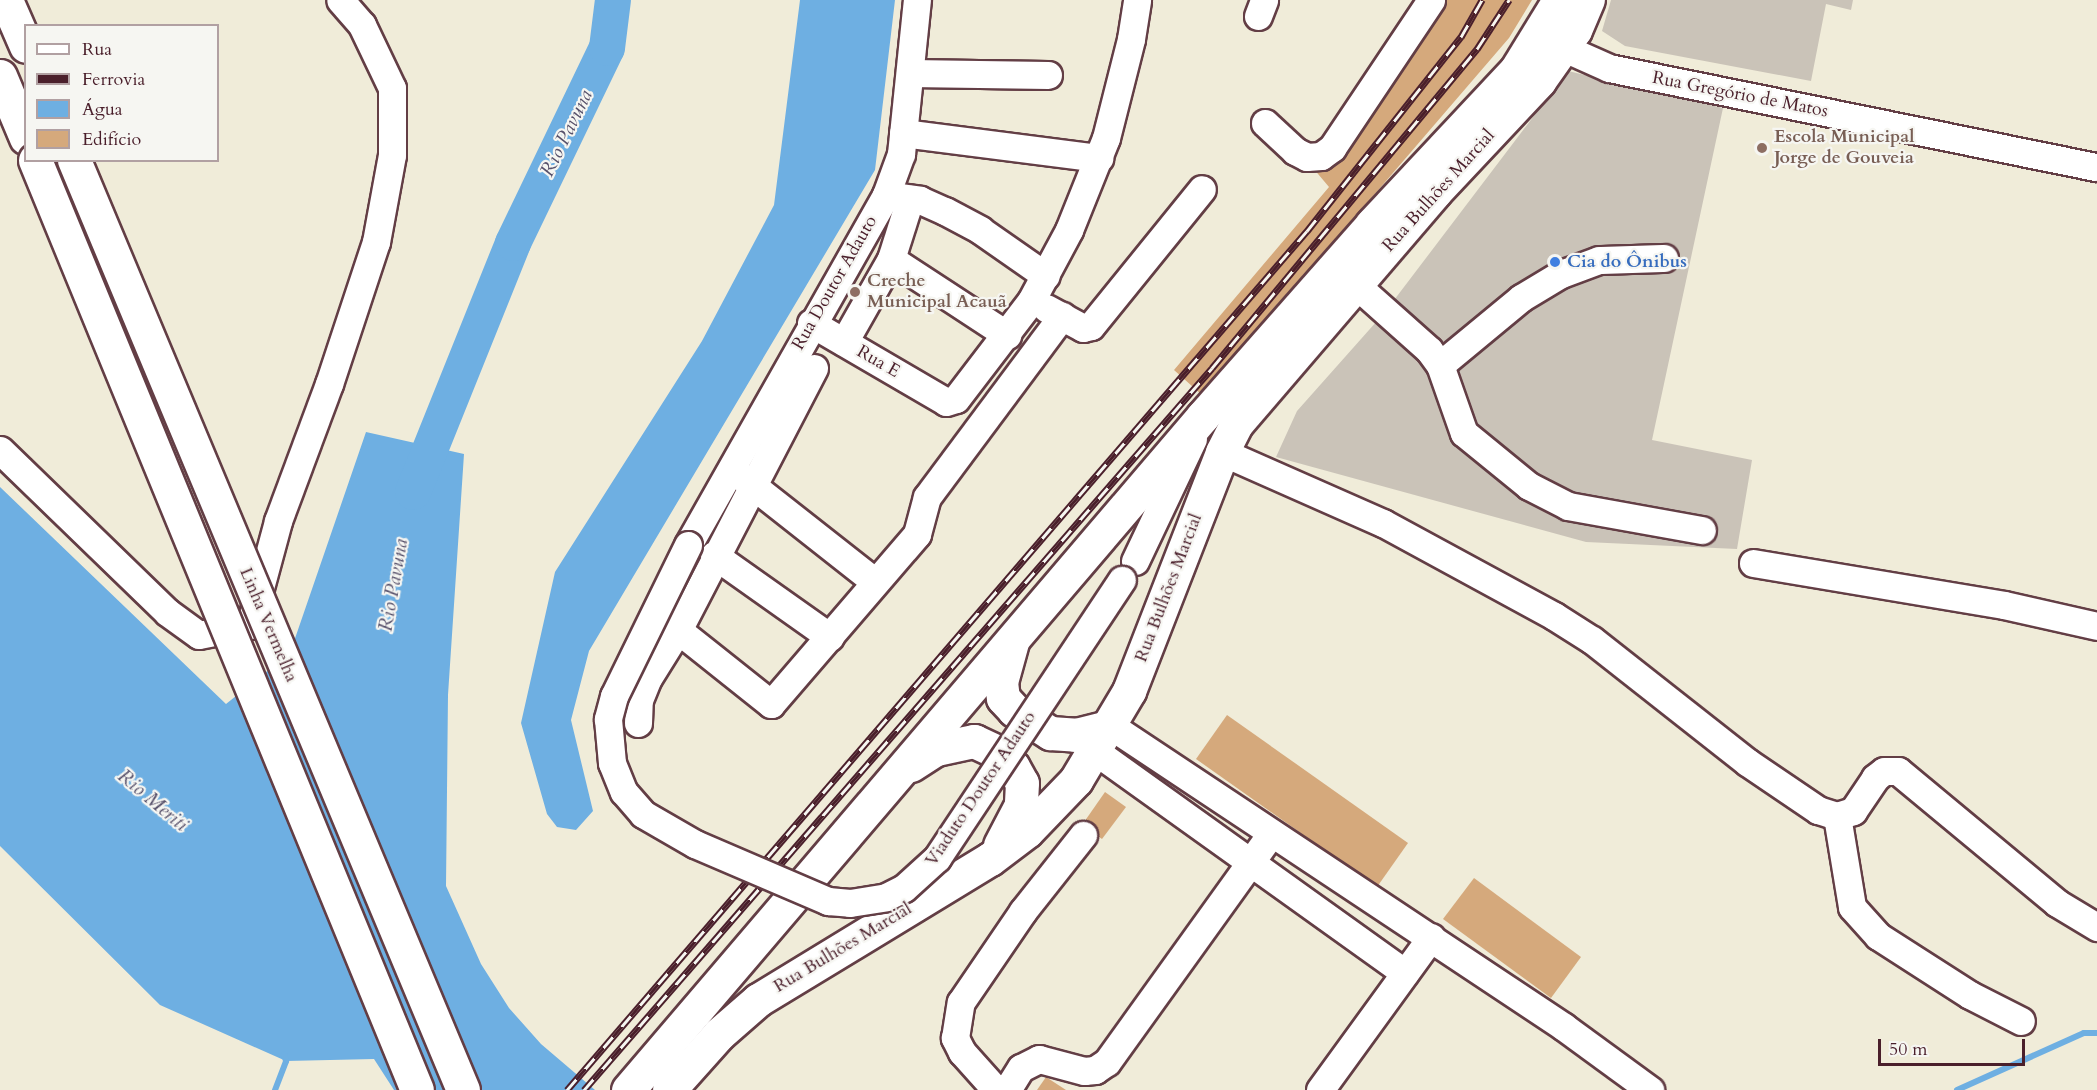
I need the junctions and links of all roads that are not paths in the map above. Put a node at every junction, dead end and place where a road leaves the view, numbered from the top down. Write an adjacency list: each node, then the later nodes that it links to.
1 (6, 0): 8 (main road)
2 (340, 0): 35 (street)
3 (917, 0): 10 (street, Rua Doutor Adauto)
4 (1137, 0): 16 (street)
5 (1431, 0): 13 (street)
6 (1559, 0): 27 (main road, Rua Bulhões Marcial)
7 (1588, 0): 9 (main road, Rua Bulhões Marcial)
8 (24, 41)
9 (1564, 48): 19 (street, Rua Gregório de Matos); 25 (main road, Rua Bulhões Marcial)
10 (910, 73): 11 (street); 15 (street, Rua Doutor Adauto)
11 (1048, 75)
12 (0, 76): 14 (main road)
13 (1265, 123)
14 (24, 133)
15 (903, 133): 16 (street); 21 (street, Rua Doutor Adauto)
16 (1099, 158): 24 (street)
17 (36, 162): 61 (main road, bridge)
18 (75, 162): 62 (main road, Linha Vermelha, bridge)
19 (2097, 167)
20 (1202, 189): 28 (street)
21 (898, 197): 23 (street); 24 (street); 29 (street, Rua Doutor Adauto)
22 (1664, 258): 32 (street)
23 (891, 259): 30 (street); 31 (street)
24 (1046, 276): 26 (street)
25 (1355, 284): 27 (main road, Rua Bulhões Marcial); 32 (street)
26 (1031, 301): 28 (street); 30 (street)
27 (1316, 310): 34 (main road, Rua Bulhões Marcial); 36 (main road, Rua Bulhões Marcial)
28 (1062, 316): 44 (street)
29 (811, 323): 31 (street, Rua E); 37 (street, Rua Doutor Adauto)
30 (1007, 335): 31 (street, Rua E)
31 (844, 342)
32 (1440, 365): 39 (street)
33 (814, 368): 37 (street)
34 (1203, 416): 43 (street, Viaduto Doutor Adauto); 47 (main road, Rua Bulhões Marcial)
35 (0, 450)
36 (1222, 452): 38 (main road, Rua Bulhões Marcial); 52 (street)
37 (742, 477): 40 (street, Rua Doutor Adauto); 41 (street); 44 (street)
38 (1209, 483): 43 (street, Viaduto Doutor Adauto); 50 (main road, Rua Bulhões Marcial)
39 (1702, 530)
40 (688, 545): 43 (street, Viaduto Doutor Adauto, bridge)
41 (714, 555): 46 (street); 48 (street)
42 (1753, 563): 45 (street)
43 (1128, 571)
44 (875, 582): 48 (street)
45 (2097, 626)
46 (678, 630): 48 (street); 49 (street)
47 (1015, 635): 50 (main road); 51 (main road, Rua Bulhões Marcial)
48 (830, 637)
49 (638, 723)
50 (1103, 738): 54 (street); 55 (main road, Rua Bulhões Marcial); 56 (street)
51 (887, 783): 55 (main road); 63 (main road, Rua Bulhões Marcial)
52 (1837, 816): 57 (street); 60 (street)
53 (1083, 835): 65 (street)
54 (1270, 835): 56 (street); 58 (street)
55 (990, 859): 64 (main road, Rua Bulhões Marcial)
56 (1250, 861): 59 (street); 66 (street)
57 (2097, 927)
58 (1431, 938): 59 (street); 68 (street)
59 (1405, 973): 67 (street)
60 (2021, 1021)
61 (417, 1090)
62 (463, 1090)
63 (628, 1090)
64 (669, 1090)
65 (996, 1090)
66 (1007, 1090)
67 (1320, 1090)
68 (1650, 1090)

